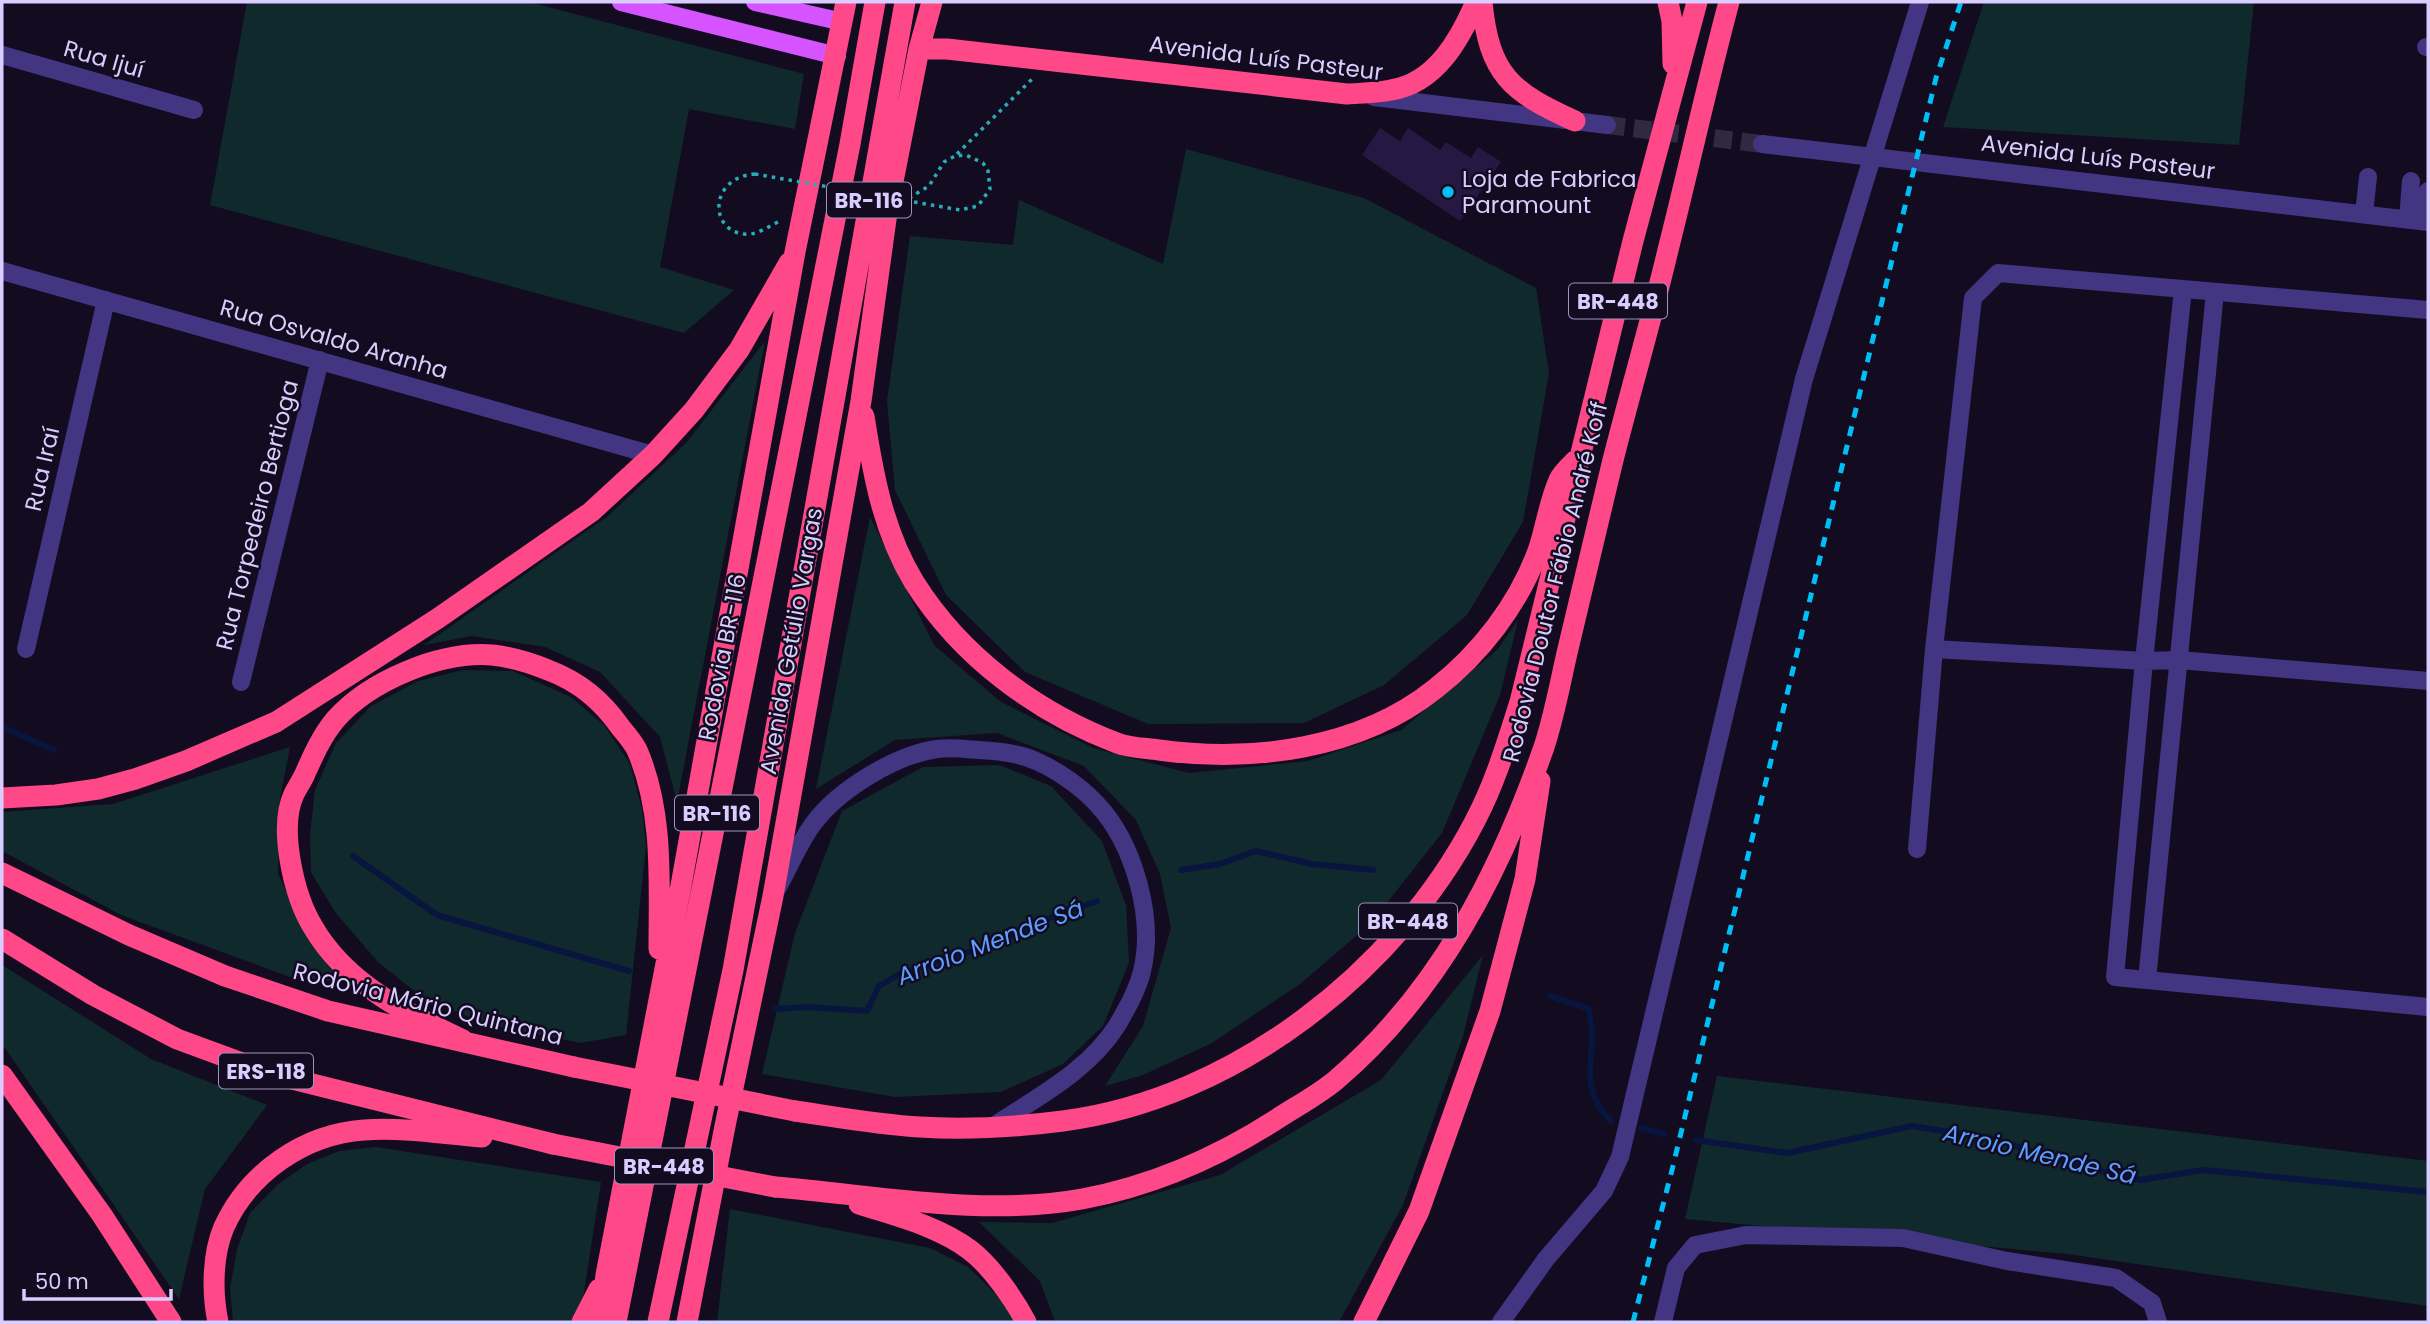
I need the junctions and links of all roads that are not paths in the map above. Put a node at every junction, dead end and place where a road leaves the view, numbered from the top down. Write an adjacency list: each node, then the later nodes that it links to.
1 (621, 2): 12 (main road)
2 (755, 2): 13 (main road)
3 (876, 2): 71 (highway, Rodovia BR-116 / BR-116)
4 (905, 2): 66 (highway, BR-116)
5 (932, 2): 14 (highway, Avenida Getúlio Vargas)
6 (1476, 2): 18 (highway)
7 (1482, 2): 20 (highway)
8 (1668, 2): 17 (highway)
9 (1697, 2): 17 (highway, Rodovia Doutor Fábio André Koff / BR-448)
10 (1729, 2): 49 (highway, Rodovia Doutor Fábio André Koff / BR-448)
11 (1920, 2): 23 (street)
12 (647, 5): 16 (main road)
13 (844, 12): 16 (highway, Rodovia BR-116)
14 (919, 49): 18 (highway, Avenida Luís Pasteur); 36 (highway, Avenida Getúlio Vargas)
15 (2, 55): 19 (street, Rua Ijuí)
16 (837, 55): 29 (highway, Rodovia BR-116)
17 (1674, 83): 40 (highway, Rodovia Doutor Fábio André Koff / BR-448)
18 (1347, 94): 20 (street, Avenida Luís Pasteur)
19 (194, 110)
20 (1575, 121): 21 (street, Avenida Luís Pasteur)
21 (1607, 125)
22 (1762, 144): 23 (street, Avenida Luís Pasteur)
23 (1871, 157): 27 (street, Avenida Luís Pasteur); 78 (street)
24 (2368, 177): 27 (street)
25 (2412, 181): 28 (street)
26 (2428, 191): 28 (street)
27 (2364, 214): 28 (street, Avenida Luís Pasteur)
28 (2420, 221)
29 (795, 252): 39 (highway); 56 (highway, Rodovia BR-116)
30 (2, 271): 33 (street, Rua Osvaldo Aranha)
31 (2183, 289): 32 (street); 37 (street); 44 (street)
32 (2215, 292): 34 (street); 38 (street)
33 (106, 300): 35 (street, Rua Osvaldo Aranha); 43 (street, Rua Iraí)
34 (2428, 310)
35 (320, 360): 39 (street, Rua Osvaldo Aranha); 48 (street, Rua Torpedeiro Bertioga)
36 (861, 401): 40 (highway); 53 (highway, Avenida Getúlio Vargas)
37 (2168, 441): 38 (street); 41 (street)
38 (2200, 444): 42 (street)
39 (653, 455): 50 (highway)
40 (1580, 456): 61 (highway, Rodovia Doutor Fábio André Koff / BR-448)
41 (2161, 510): 42 (street); 45 (street)
42 (2193, 513): 46 (street)
43 (26, 649)
44 (1934, 649): 45 (street); 51 (street)
45 (2144, 660): 46 (street); 55 (street)
46 (2179, 660): 47 (street); 55 (street)
47 (2428, 681)
48 (241, 682)
49 (1545, 743): 63 (highway, Rodovia Doutor Fábio André Koff / BR-448); 77 (highway, BR-448)
50 (2, 798)
51 (1917, 849)
52 (2, 873): 58 (highway, Rodovia Mário Quintana)
53 (773, 896): 61 (street); 64 (highway, Avenida Getúlio Vargas)
54 (2, 939): 62 (highway, ERS-118)
55 (2147, 980): 57 (street)
56 (660, 991): 58 (highway); 65 (highway, Rodovia BR-116)
57 (2428, 1007)
58 (463, 1040): 60 (highway, Rodovia Mário Quintana / BR-448, bridge)
59 (2, 1075): 67 (highway)
60 (794, 1111): 61 (highway, Rodovia Doutor Fábio André Koff / BR-448)
61 (992, 1127)
62 (553, 1144): 63 (highway, Rodovia Doutor Fábio André Koff / BR-448, bridge); 68 (highway)
63 (821, 1191): 76 (highway)
64 (698, 1270): 74 (highway, Avenida Getúlio Vargas); 75 (highway)
65 (606, 1275): 69 (highway); 70 (highway, Rodovia BR-116)
66 (666, 1285): 72 (highway, BR-116); 73 (highway, BR-116)
67 (171, 1322)
68 (218, 1322)
69 (582, 1322)
70 (600, 1322)
71 (616, 1322)
72 (658, 1322)
73 (665, 1322)
74 (687, 1322)
75 (698, 1322)
76 (1026, 1322)
77 (1364, 1322)
78 (1502, 1322)
79 (1663, 1322): 80 (street)
80 (2158, 1322)

